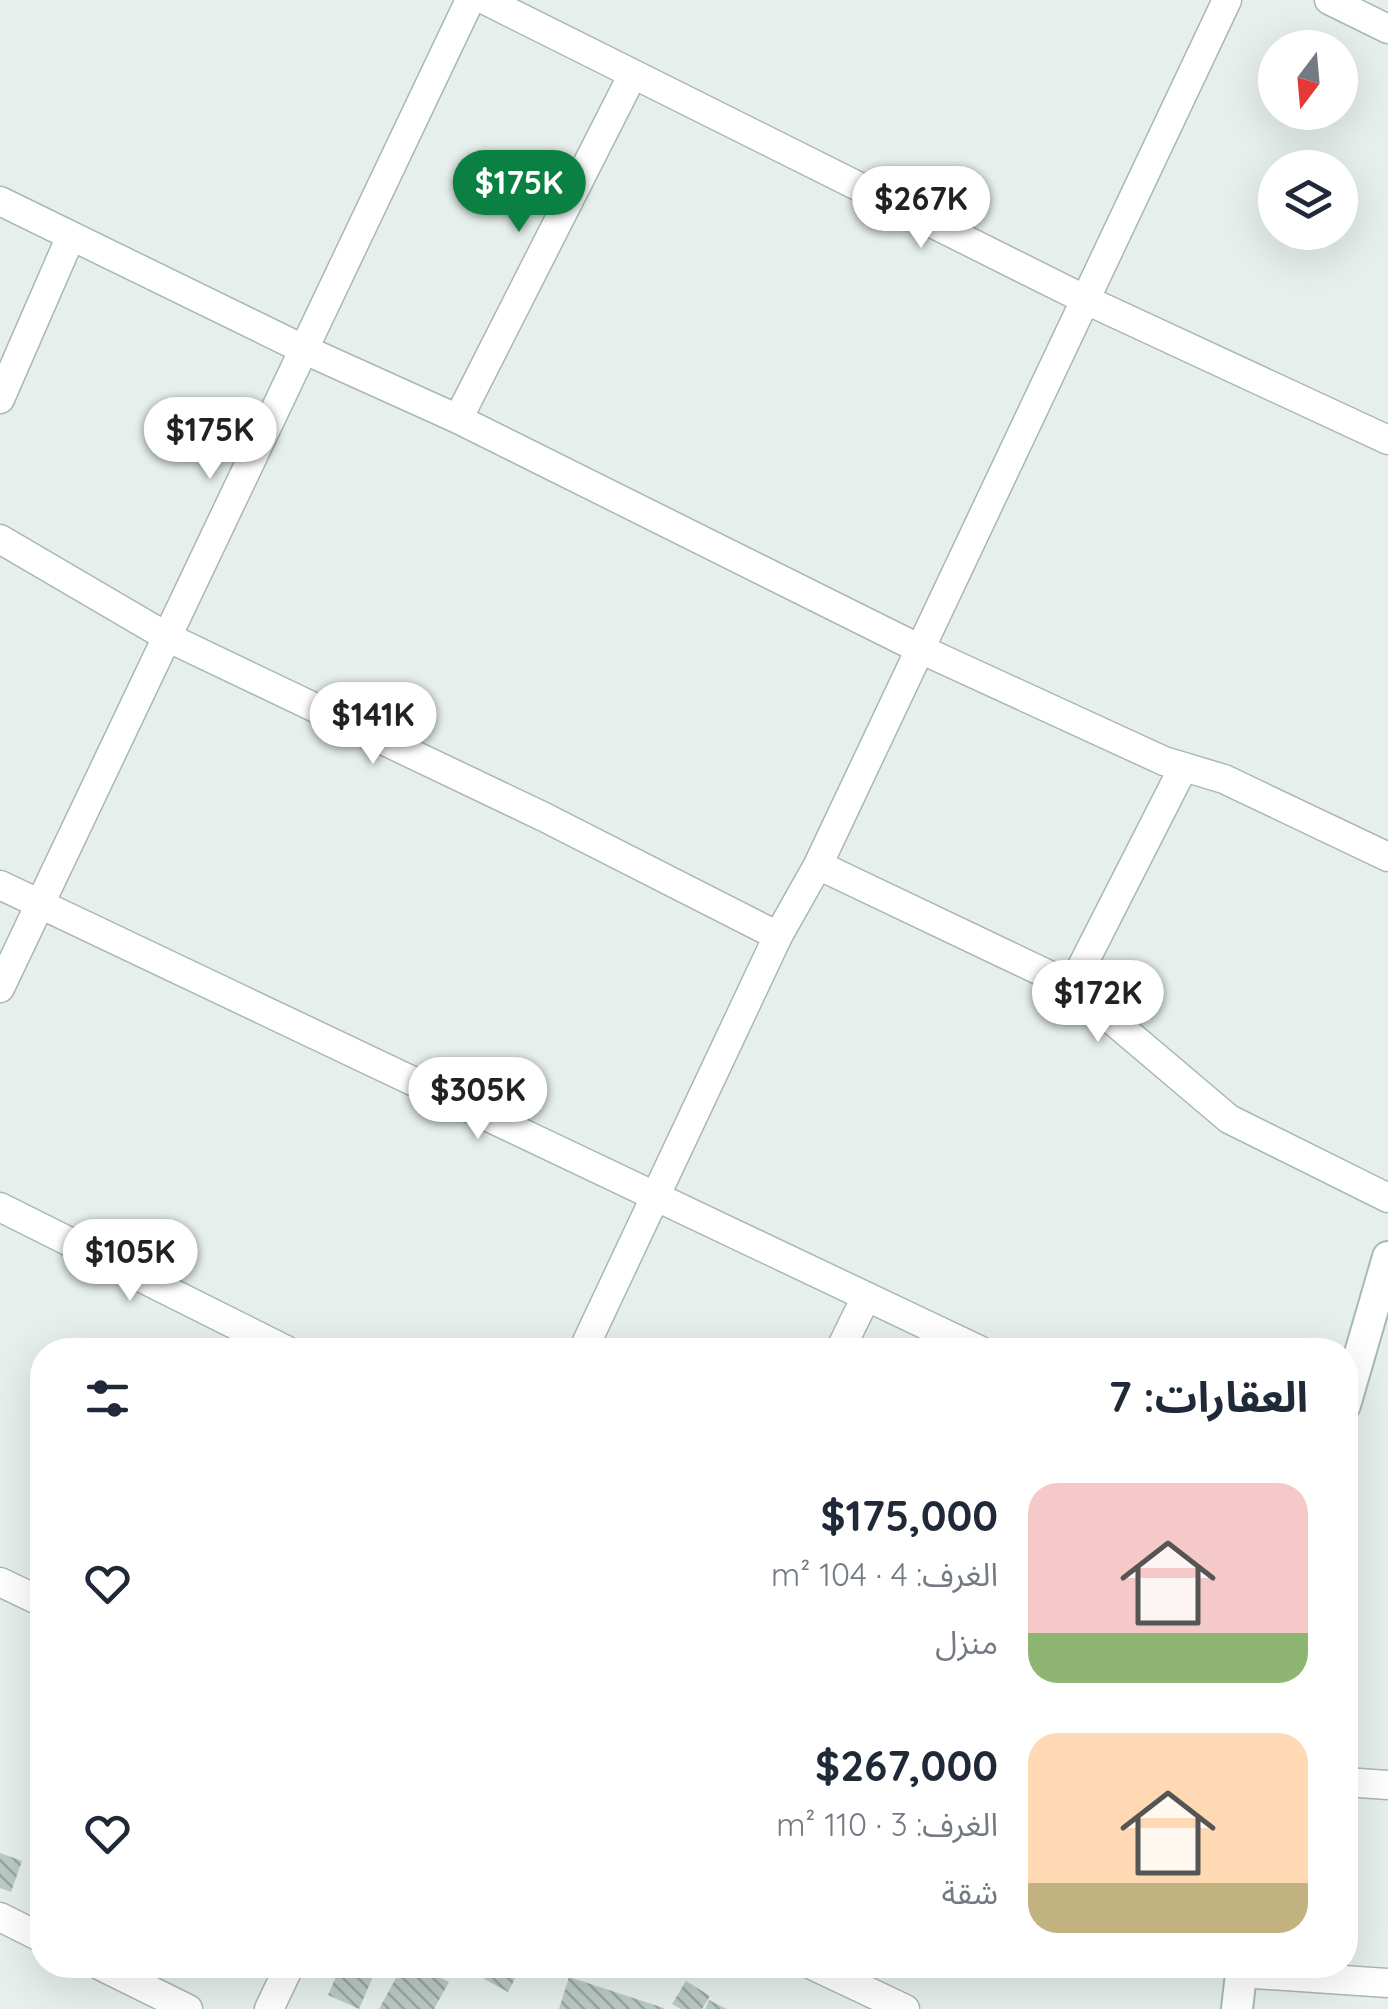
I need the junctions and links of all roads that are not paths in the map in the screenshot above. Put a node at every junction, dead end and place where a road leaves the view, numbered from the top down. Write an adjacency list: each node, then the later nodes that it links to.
1 (470, 0): 10 (street)
2 (485, 0): 6 (street)
3 (1227, 0): 9 (street)
4 (1329, 0): 5 (street)
5 (1388, 29)
6 (632, 76): 9 (street); 12 (street)
7 (0, 201): 8 (street)
8 (71, 236): 10 (street); 11 (street)
9 (1084, 299): 13 (street); 16 (street)
10 (303, 349): 12 (street); 15 (street)
11 (0, 399)
12 (458, 419): 16 (street)
13 (1388, 440)
14 (0, 538): 15 (street)
15 (169, 638): 21 (street); 22 (street)
16 (918, 648): 17 (street); 19 (street)
17 (1182, 768): 18 (street); 23 (street)
18 (1388, 857)
19 (818, 865): 22 (street); 23 (street)
20 (0, 885): 21 (street)
21 (40, 904): 24 (street); 25 (street)
22 (778, 936): 25 (street)
23 (1072, 986): 26 (street)
24 (0, 988)
25 (657, 1194): 29 (street); 31 (street)
26 (1388, 1198)
27 (0, 1207): 30 (street)
28 (1388, 1257): 34 (street)
29 (866, 1297): 32 (street); 33 (street)
30 (262, 1338)
31 (589, 1338)
32 (846, 1338)
33 (953, 1338)
34 (1358, 1360)
35 (0, 1582): 36 (street)
36 (30, 1596)
37 (1358, 1783): 38 (street)
38 (1388, 1785)
39 (0, 1917): 40 (street)
40 (30, 1932)
41 (126, 1978): 47 (street)
42 (284, 1978): 48 (street)
43 (839, 1978): 49 (street)
44 (1240, 1978): 50 (street)
45 (1336, 1978): 46 (street)
46 (1388, 1983)
47 (188, 2009)
48 (268, 2009)
49 (905, 2009)
50 (1237, 2009)

